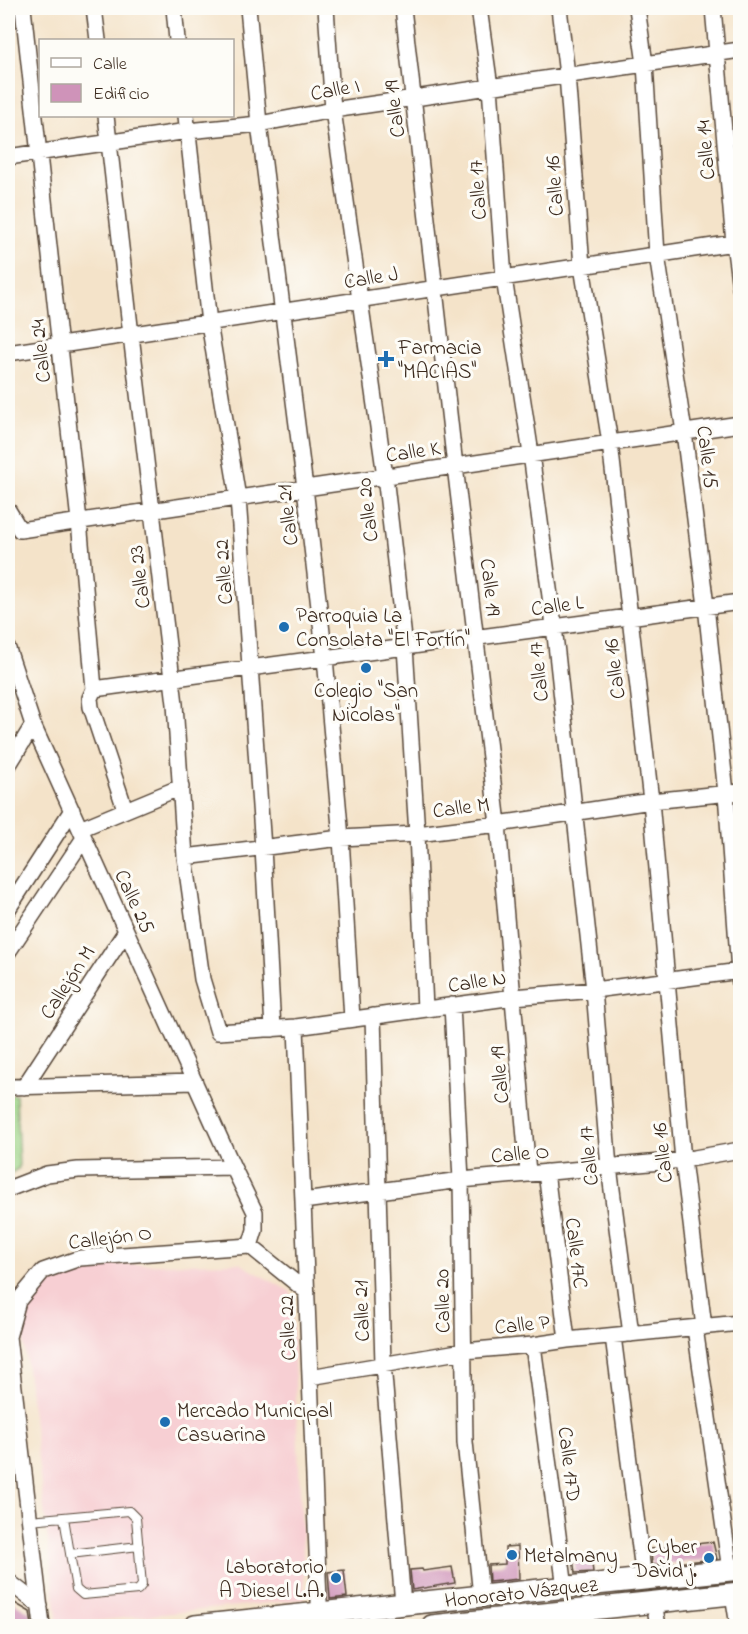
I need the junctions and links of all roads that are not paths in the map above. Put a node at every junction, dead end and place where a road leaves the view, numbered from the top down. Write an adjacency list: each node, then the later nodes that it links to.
1 (24, 8): 24 (street, Calle 24)
2 (94, 8): 11 (street)
3 (174, 8): 12 (street)
4 (248, 8): 22 (street, Calle 21)
5 (326, 8): 19 (street, Calle 20)
6 (403, 8): 18 (street, Calle 19)
7 (479, 8): 17 (street, Calle 17)
8 (559, 8): 16 (street, Calle 16)
9 (637, 8): 15 (street, Calle 15)
10 (714, 8): 14 (street, Calle 14)
11 (98, 39)
12 (177, 39)
13 (741, 50): 14 (street, Calle I)
14 (718, 53): 15 (street, Calle I); 26 (street, Calle 14)
15 (645, 64): 16 (street, Calle I); 27 (street, Calle 15)
16 (567, 75): 17 (street, Calle I); 28 (street, Calle 16)
17 (490, 87): 18 (street, Calle I); 29 (street, Calle 17)
18 (414, 98): 19 (street, Calle I); 30 (street, Calle 19)
19 (333, 110): 22 (street, Calle I); 32 (street, Calle 20)
20 (106, 117): 23 (street, Calle 23)
21 (187, 123): 22 (street, Calle I); 23 (street, Calle I); 34 (street, Calle 22)
22 (259, 124): 33 (street, Calle 21)
23 (110, 142): 24 (street, Calle I); 35 (street, Calle 23)
24 (39, 153): 25 (street, Calle I); 36 (street, Calle 24)
25 (8, 157)
26 (737, 243): 27 (street, Calle J); 31 (street, Calle 14)
27 (657, 255): 28 (street, Calle J); 39 (street, Calle 15)
28 (582, 266): 29 (street, Calle J); 40 (street, Calle 16)
29 (504, 278): 30 (street, Calle J); 41 (street, Calle 17)
30 (435, 288): 32 (street, Calle J); 42 (street, Calle 19)
31 (741, 288)
32 (360, 300): 33 (street, Calle J); 43 (street, Calle 20)
33 (283, 312): 34 (street, Calle J); 44 (street, Calle 21)
34 (209, 323): 35 (street, Calle J); 45 (street, Calle 22)
35 (131, 335): 36 (street, Calle J); 47 (street, Calle 23)
36 (60, 345): 37 (street, Calle J); 48 (street, Calle 24)
37 (8, 353)
38 (741, 424): 39 (street, Calle K)
39 (684, 432): 40 (street, Calle K); 50 (street, Calle 15)
40 (610, 443): 41 (street, Calle K); 51 (street, Calle 16)
41 (531, 454): 42 (street, Calle K); 52 (street, Calle 17)
42 (455, 466): 43 (street, Calle K); 53 (street, Calle 19)
43 (385, 476): 44 (street, Calle K); 54 (street, Calle 20)
44 (305, 488): 45 (street, Calle K); 56 (street, Calle 21)
45 (238, 498): 47 (street, Calle K); 57 (street, Calle 22)
46 (8, 510): 48 (street, Calle K)
47 (152, 510): 48 (street, Calle K); 58 (street, Calle 23)
48 (80, 521): 59 (street, Calle 24)
49 (741, 602): 50 (street, Calle L)
50 (706, 606): 51 (street, Calle L); 63 (street, Calle 15)
51 (629, 616): 52 (street, Calle L); 64 (street, Calle 16)
52 (555, 626): 53 (street, Calle L); 67 (street, Calle 17)
53 (477, 637): 54 (street, Calle L); 68 (street, Calle 19)
54 (405, 647): 56 (street, Calle L); 70 (street, Calle 20)
55 (8, 649): 60 (street, Calle 25)
56 (325, 658): 57 (street, Calle L); 71 (street, Calle 21)
57 (251, 668): 58 (street, Calle L); 72 (street, Calle 22)
58 (172, 679): 59 (street, Calle L); 62 (street, Calle 23)
59 (94, 689): 65 (street)
60 (33, 725): 61 (street); 66 (street, Calle 25)
61 (8, 766)
62 (181, 787): 65 (street); 73 (street, Calle 23)
63 (733, 793): 64 (street, Calle M); 77 (street, Calle 15)
64 (651, 801): 67 (street, Calle M); 78 (street, Calle 16)
65 (125, 809): 69 (street)
66 (72, 810): 69 (street, Calle 25); 74 (street)
67 (575, 812): 68 (street, Calle M); 79 (street, Calle 17)
68 (498, 824): 70 (street, Calle M); 80 (street, Calle 19)
69 (82, 834): 75 (street, Calle 25); 76 (street)
70 (417, 834): 71 (street, Calle M); 82 (street, Calle 20)
71 (341, 838): 72 (street, Calle M); 84 (street, Calle 21)
72 (263, 848): 73 (street, Calle M); 86 (street, Calle 22)
73 (185, 857): 87 (street, Calle 23)
74 (8, 909)
75 (126, 931): 88 (street, Calle 25); 90 (street, Callejón M)
76 (8, 952)
77 (740, 976): 78 (street, Calle N)
78 (666, 981): 79 (street, Calle N); 92 (street, Calle 16)
79 (594, 990): 80 (street, Calle N); 94 (street, Calle 17)
80 (514, 997): 81 (street, Calle N); 96 (street, Calle 19)
81 (452, 1005): 82 (street, Calle N); 97 (street, Calle 20)
82 (425, 1009): 83 (street, Calle N)
83 (373, 1016): 84 (street, Calle N); 99 (street, Calle 21)
84 (352, 1019): 85 (street, Calle N)
85 (296, 1027): 86 (street, Calle N); 100 (street, Calle 22)
86 (273, 1029): 87 (street, Calle N)
87 (218, 1032)
88 (195, 1082): 90 (street); 93 (street, Calle 25)
89 (8, 1087): 90 (street)
90 (24, 1087)
91 (741, 1150): 92 (street, Calle O)
92 (683, 1160): 94 (street, Calle O); 104 (street, Calle 16)
93 (233, 1167): 98 (street); 101 (street)
94 (609, 1167): 95 (street, Calle O); 105 (street, Calle 17)
95 (546, 1172): 96 (street, Calle O); 107 (street, Calle 17C)
96 (528, 1173): 97 (street, Calle O)
97 (461, 1180): 99 (street, Calle O); 109 (street, Calle 20)
98 (8, 1190)
99 (378, 1191): 100 (street, Calle O); 110 (street, Calle 21)
100 (303, 1201): 102 (street, Calle 22)
101 (250, 1246): 102 (street); 113 (street, Callejón O)
102 (307, 1292): 111 (street, Calle 22)
103 (741, 1323): 104 (street, Calle P)
104 (699, 1328): 105 (street, Calle P); 118 (street, Calle 16)
105 (631, 1334): 106 (street, Calle P)
106 (613, 1336): 107 (street, Calle P); 119 (street)
107 (567, 1340): 108 (street, Calle P)
108 (533, 1345): 109 (street, Calle P); 121 (street, Calle 17D)
109 (464, 1350): 110 (street, Calle P); 123 (street, Calle 20)
110 (383, 1364): 111 (street, Calle P); 125 (street, Calle 21)
111 (310, 1377): 128 (street, Calle 22)
112 (8, 1447): 113 (street)
113 (23, 1460): 115 (street, Callejón O)
114 (64, 1518): 115 (lane); 116 (lane); 117 (lane)
115 (30, 1520): 126 (street, Callejón O)
116 (139, 1546): 117 (lane); 117 (lane)
117 (70, 1554)
118 (735, 1569): 119 (street, Honorato Vázquez)
119 (644, 1579): 121 (street, Honorato Vázquez)
120 (8, 1581): 126 (street)
121 (565, 1588): 123 (street, Honorato Vázquez)
122 (737, 1593): 124 (street, Honorato Vázquez); 134 (street)
123 (481, 1596): 125 (street, Honorato Vázquez)
124 (654, 1602): 127 (street, Honorato Vázquez); 133 (street)
125 (403, 1605): 128 (street, Honorato Vázquez)
126 (40, 1606): 130 (street, Callejón O)
127 (573, 1619): 129 (street, Honorato Vázquez)
128 (320, 1620): 131 (street, Honorato Vázquez)
129 (492, 1623): 132 (street, Honorato Vázquez)
130 (42, 1626)
131 (195, 1626)
132 (432, 1626)
133 (658, 1626)
134 (738, 1626)

